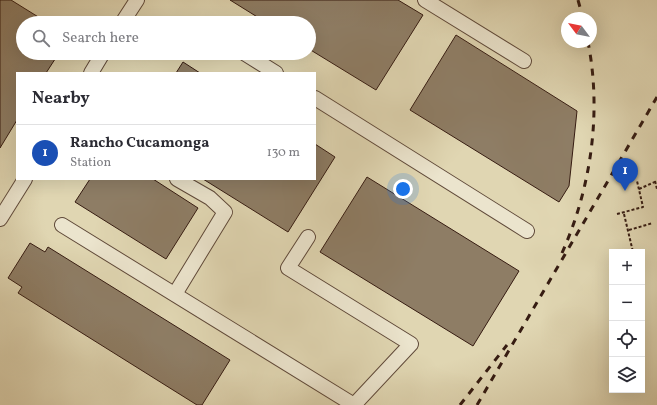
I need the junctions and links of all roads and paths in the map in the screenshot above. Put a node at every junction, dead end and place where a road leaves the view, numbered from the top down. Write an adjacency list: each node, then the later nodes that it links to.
1 (137, 0): 3 (street)
2 (425, 0): 6 (street)
3 (127, 16)
4 (99, 60): 7 (street)
5 (255, 60): 8 (street)
6 (524, 61)
7 (92, 72)
8 (274, 72)
9 (316, 99): 22 (street)
10 (24, 180): 18 (street)
11 (179, 180): 25 (street)
12 (636, 180): 14 (path)
13 (656, 181): 14 (path); 15 (path)
14 (638, 189): 17 (path)
15 (657, 189)
16 (617, 214): 17 (path)
17 (624, 214): 21 (path)
18 (0, 219)
19 (652, 223): 21 (path)
20 (62, 225): 25 (street)
21 (628, 230): 24 (path)
22 (527, 231)
23 (308, 237): 26 (street)
24 (632, 249)
25 (175, 294): 26 (street)
26 (354, 405)

